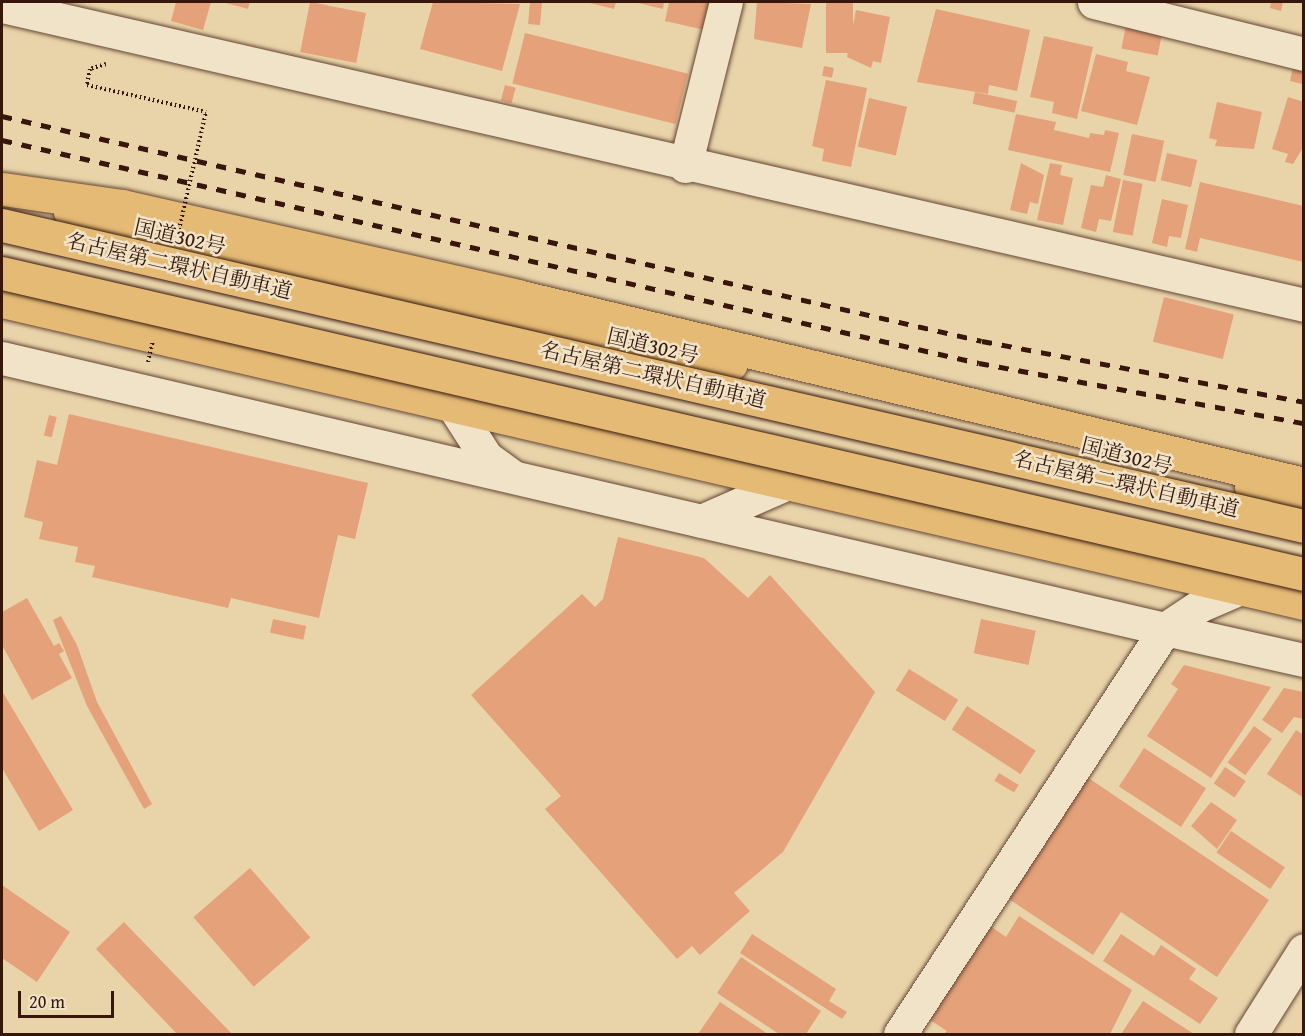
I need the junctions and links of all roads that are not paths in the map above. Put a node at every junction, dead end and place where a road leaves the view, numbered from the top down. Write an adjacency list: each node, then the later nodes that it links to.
1 (726, 2): 6 (street)
2 (1094, 2): 5 (street)
3 (2, 6): 4 (street)
4 (97, 14): 6 (street)
5 (1304, 54)
6 (685, 166): 12 (street)
7 (2, 189): 17 (highway)
8 (2, 196): 18 (highway, 国道302号)
9 (2, 225): 20 (highway, 名古屋第二環状自動車道, bridge)
10 (2, 273): 21 (highway, bridge)
11 (2, 301): 14 (highway)
12 (1304, 305)
13 (2, 358): 15 (street)
14 (452, 404): 15 (street); 16 (highway)
15 (516, 478): 19 (street)
16 (788, 483): 19 (street); 22 (highway)
17 (1304, 484)
18 (1304, 501)
19 (701, 521): 24 (street)
20 (1304, 526)
21 (1304, 574)
22 (1243, 587): 23 (highway); 24 (street)
23 (1304, 603)
24 (1165, 629): 25 (street); 27 (street)
25 (1304, 660)
26 (1304, 950): 28 (street)
27 (900, 1035)
28 (1251, 1035)

